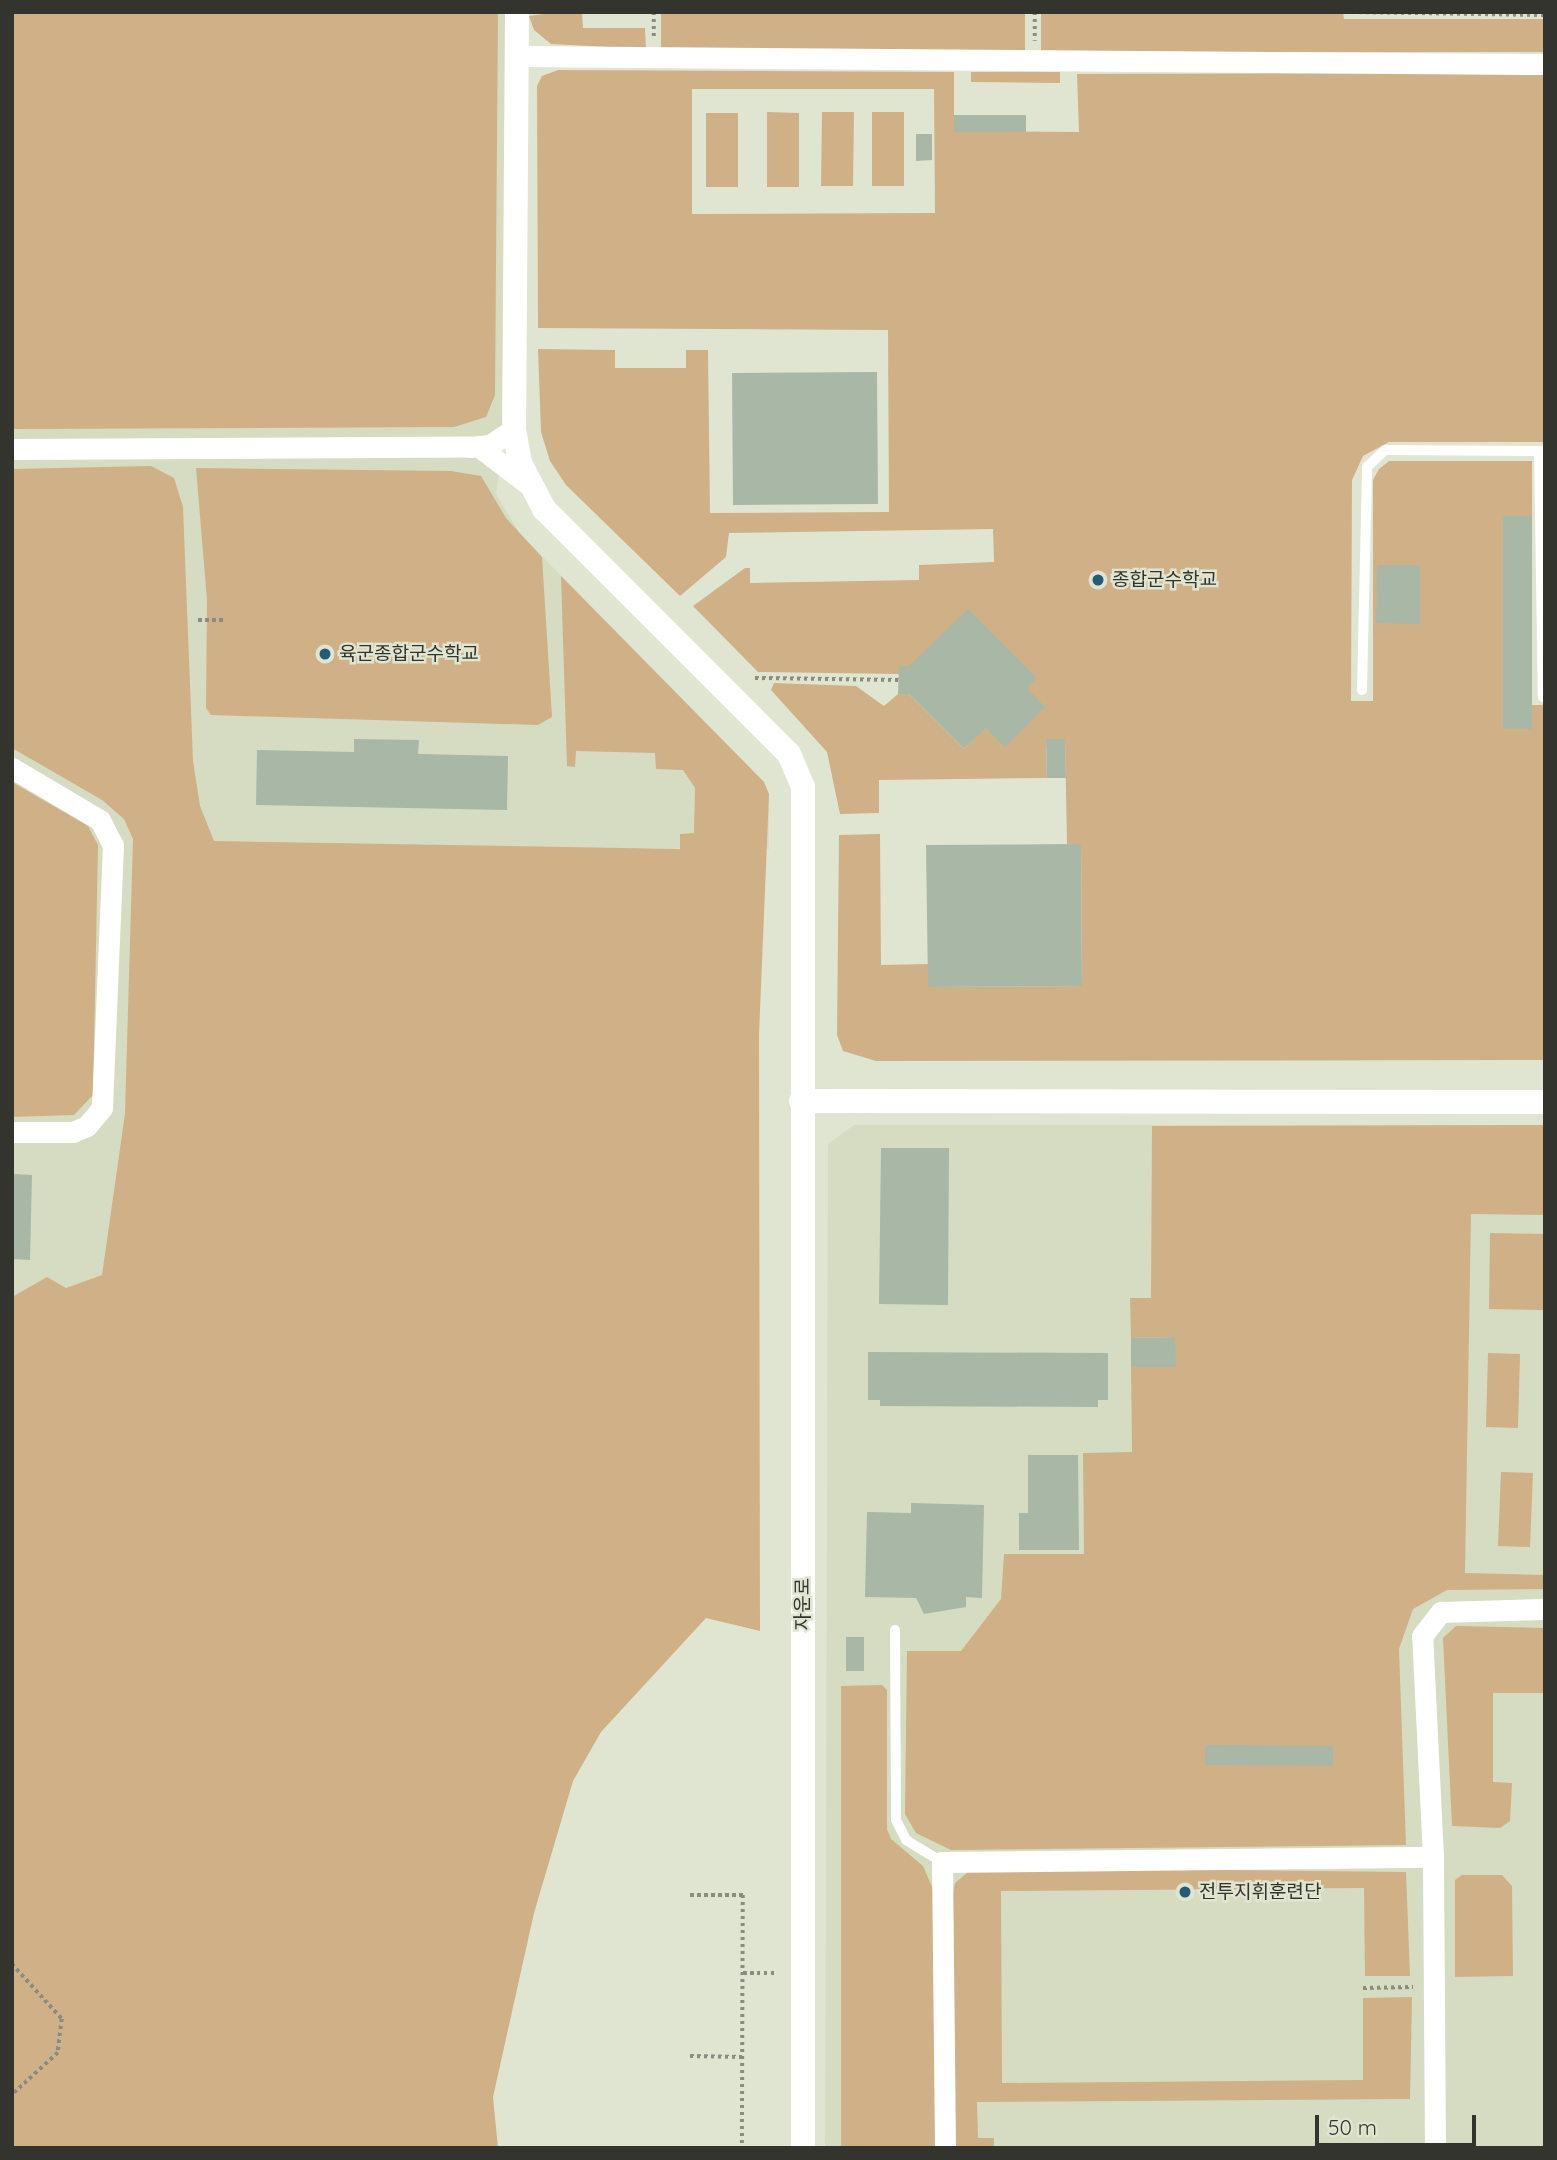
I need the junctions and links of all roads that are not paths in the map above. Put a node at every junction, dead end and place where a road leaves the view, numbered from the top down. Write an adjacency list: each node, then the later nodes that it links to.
1 (517, 12): 2 (street)
2 (516, 56): 3 (street); 4 (street)
3 (1545, 64)
4 (514, 429): 5 (street); 8 (street)
5 (479, 447): 6 (street); 8 (street)
6 (12, 449)
7 (1542, 451): 9 (lane); 10 (lane)
8 (528, 484): 12 (street, 자운로)
9 (1362, 690)
10 (1543, 697)
11 (12, 768): 14 (street)
12 (801, 1101): 13 (street); 19 (street, 자운로)
13 (1545, 1102)
14 (12, 1132)
15 (1545, 1609): 17 (street)
16 (895, 1630): 18 (lane)
17 (1433, 1857): 18 (street); 21 (street)
18 (942, 1862): 20 (street)
19 (803, 2148)
20 (944, 2148)
21 (1435, 2148)

